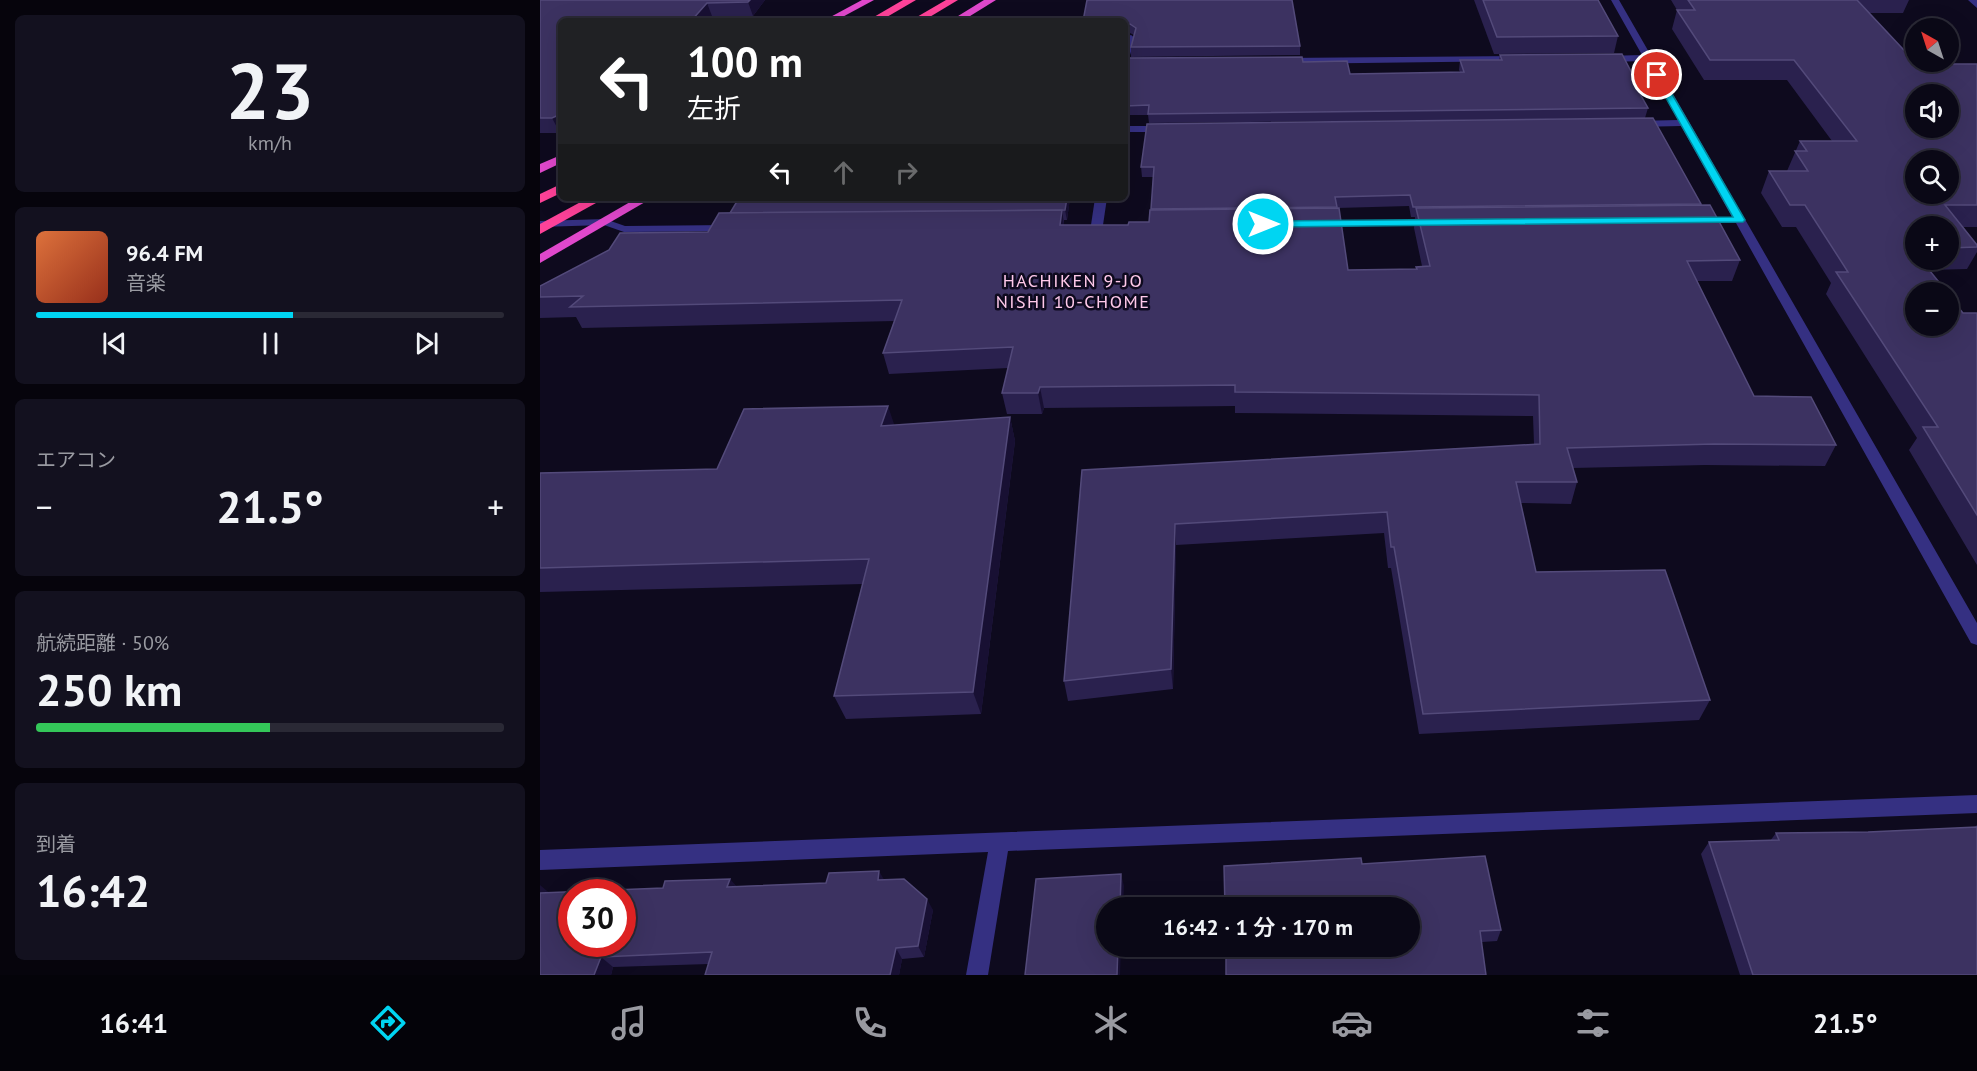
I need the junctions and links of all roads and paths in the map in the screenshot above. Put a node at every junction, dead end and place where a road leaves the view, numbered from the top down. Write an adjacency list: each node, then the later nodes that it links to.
1 (868, 0): 8 (highway)
2 (911, 0): 9 (highway)
3 (953, 0): 10 (highway)
4 (991, 0): 11 (highway)
5 (1615, 0): 14 (street)
6 (1972, 0): 7 (street)
7 (1977, 4)
8 (834, 18)
9 (878, 18)
10 (920, 18)
11 (959, 18)
12 (1131, 38): 13 (street)
13 (1128, 46)
14 (1648, 58): 16 (street); 20 (street)
15 (1529, 59): 17 (street)
16 (1600, 59)
17 (1268, 61)
18 (1128, 62): 19 (street)
19 (1137, 62)
20 (1684, 123): 21 (street); 31 (street)
21 (1625, 124)
22 (1173, 128): 23 (street)
23 (1128, 129)
24 (558, 160): 25 (highway)
25 (540, 169)
26 (558, 190): 27 (highway)
27 (540, 199)
28 (593, 201): 39 (highway)
29 (641, 201): 33 (highway)
30 (1101, 201): 37 (street)
31 (1740, 220): 32 (street); 41 (street)
32 (1680, 221)
33 (604, 222): 35 (street); 38 (street); 40 (highway)
34 (1442, 222): 36 (street)
35 (540, 224)
36 (1311, 224)
37 (1097, 225)
38 (742, 228)
39 (540, 230)
40 (540, 259)
41 (1977, 638)
42 (1977, 804): 43 (street)
43 (1000, 842): 44 (street); 45 (street)
44 (540, 860)
45 (977, 975)

